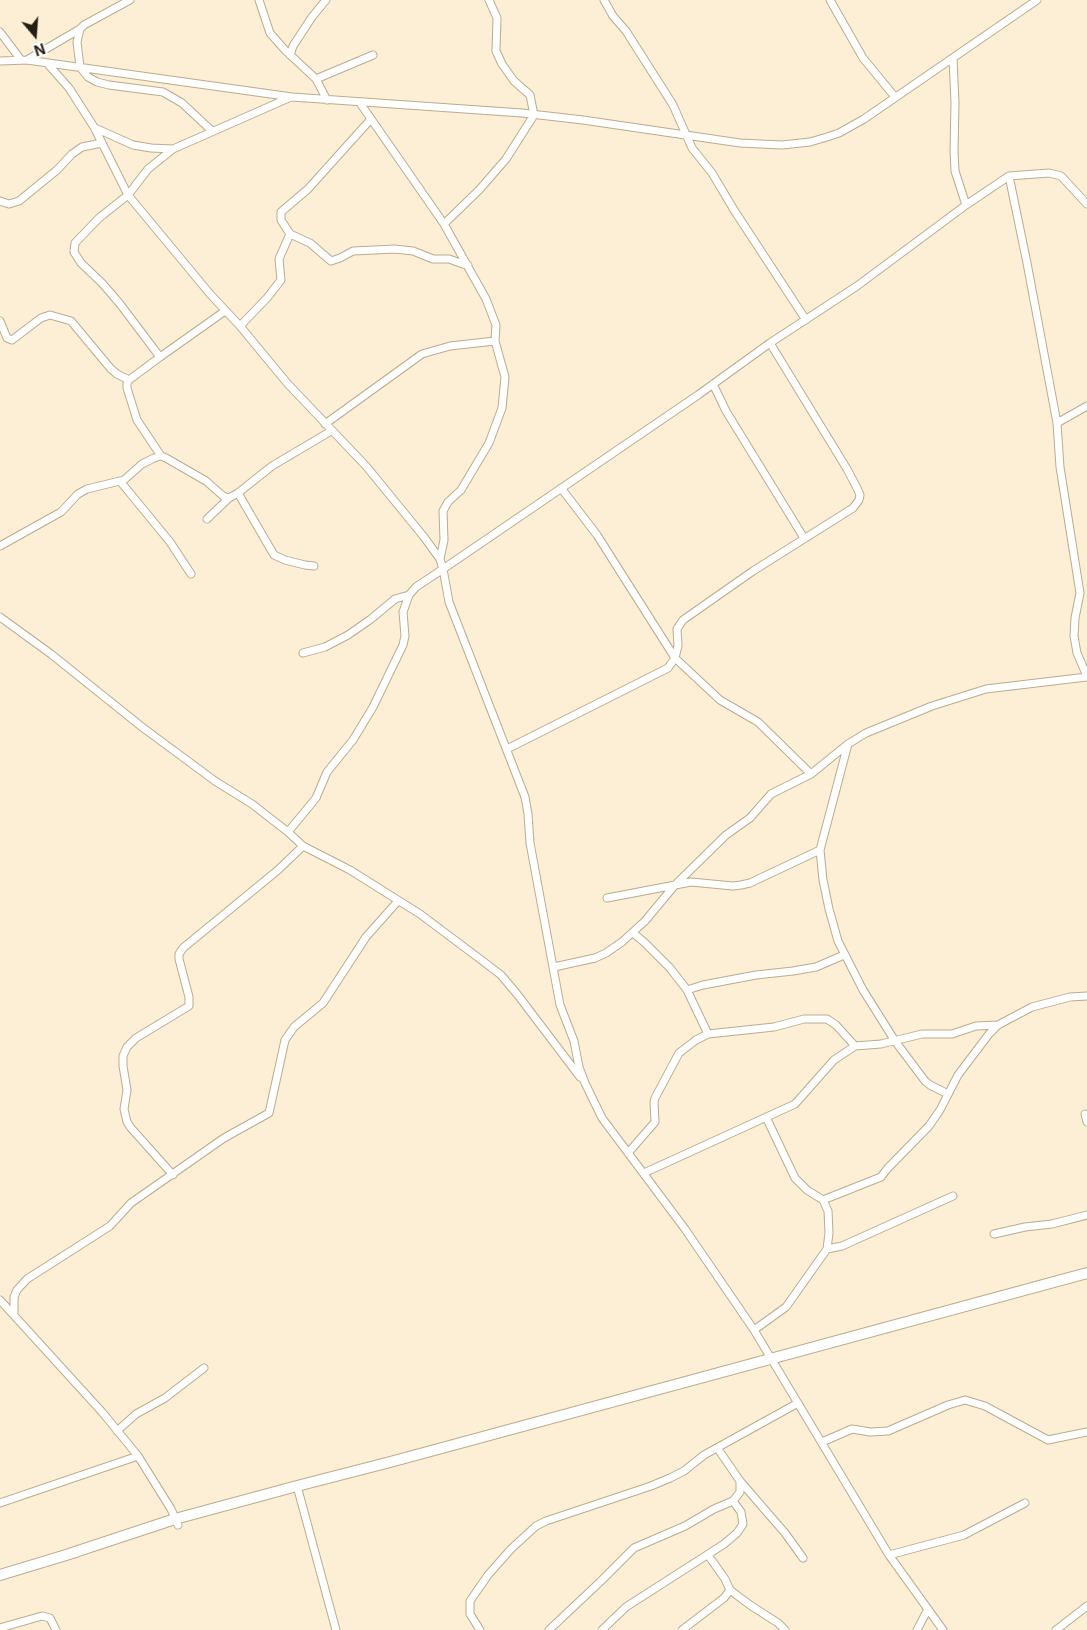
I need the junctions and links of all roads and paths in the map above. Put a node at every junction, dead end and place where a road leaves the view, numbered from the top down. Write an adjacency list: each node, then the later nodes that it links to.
1 (130, 0): 8 (street)
2 (259, 0): 10 (street)
3 (326, 0): 10 (street)
4 (489, 0): 22 (street)
5 (604, 0): 26 (street)
6 (830, 0): 19 (street)
7 (1037, 0): 12 (street)
8 (80, 29): 13 (street); 16 (street)
9 (0, 32): 13 (street)
10 (290, 55): 17 (street)
11 (373, 56): 17 (street)
12 (953, 58): 19 (street); 33 (street)
13 (24, 60): 14 (street); 15 (street)
14 (0, 61)
15 (47, 63): 16 (street); 24 (street)
16 (80, 67): 18 (street); 25 (street)
17 (316, 79): 20 (street)
18 (292, 97): 20 (street); 25 (street)
19 (896, 97): 26 (street)
20 (327, 100): 21 (street)
21 (360, 102): 22 (street); 23 (street)
22 (534, 115): 26 (street); 34 (street)
23 (371, 119): 34 (street); 35 (street)
24 (94, 127): 27 (street); 28 (street)
25 (212, 131): 28 (street)
26 (684, 134): 38 (street)
27 (102, 143): 30 (street); 31 (street)
28 (173, 149): 30 (street)
29 (1009, 176): 32 (street); 33 (street); 47 (street)
30 (128, 195): 37 (street); 43 (street)
31 (0, 200)
32 (1087, 202)
33 (966, 205): 38 (street)
34 (444, 224): 36 (street)
35 (290, 234): 36 (street); 40 (street)
36 (468, 264): 41 (street)
37 (225, 311): 40 (street); 43 (street)
38 (806, 320): 42 (street)
39 (0, 321): 44 (street)
40 (240, 326): 48 (street)
41 (495, 341): 48 (street); 58 (street)
42 (770, 343): 45 (street); 56 (street)
43 (160, 357): 44 (street)
44 (129, 380): 50 (street)
45 (713, 384): 52 (street); 56 (street)
46 (1087, 406): 47 (street)
47 (1056, 423): 66 (street)
48 (325, 424): 49 (street)
49 (332, 431): 53 (street); 58 (street)
50 (161, 456): 51 (street); 54 (street)
51 (120, 481): 57 (street); 61 (street)
52 (561, 488): 60 (street); 65 (street)
53 (238, 494): 54 (street); 59 (street)
54 (229, 498): 55 (street)
55 (207, 519)
56 (804, 538): 65 (street)
57 (0, 546)
58 (440, 559): 60 (street)
59 (314, 566)
60 (443, 569): 62 (street); 68 (street)
61 (191, 574)
62 (409, 595): 64 (street); 70 (street)
63 (0, 617): 70 (street)
64 (303, 654)
65 (675, 658): 68 (street); 69 (street)
66 (1087, 676): 67 (street)
67 (848, 744): 69 (street); 72 (street)
68 (506, 749): 78 (street)
69 (811, 774): 73 (street)
70 (288, 832): 71 (street)
71 (303, 846): 75 (street); 90 (street)
72 (820, 850): 73 (street); 77 (street)
73 (675, 884): 74 (street); 76 (street)
74 (607, 898)
75 (398, 901): 85 (street); 90 (street)
76 (633, 933): 78 (street); 79 (street)
77 (844, 955): 79 (street); 83 (street)
78 (554, 967): 85 (street)
79 (687, 990): 82 (street)
80 (1087, 996): 81 (street)
81 (998, 1025): 83 (street); 86 (street)
82 (708, 1034): 84 (street); 88 (street)
83 (896, 1040): 84 (street); 86 (street)
84 (855, 1046): 87 (street)
85 (584, 1083): 88 (street)
86 (948, 1094): 92 (street)
87 (766, 1117): 89 (street); 92 (street)
88 (628, 1153): 89 (street)
89 (644, 1173): 99 (street)
90 (172, 1175): 98 (street)
91 (953, 1196): 95 (street)
92 (823, 1200): 95 (street)
93 (1087, 1215): 94 (street)
94 (994, 1234)
95 (827, 1249): 99 (street)
96 (1087, 1272): 100 (street)
97 (0, 1300): 98 (street)
98 (14, 1315): 103 (street)
99 (754, 1330): 100 (street)
100 (770, 1358): 102 (street); 109 (street)
101 (204, 1368): 103 (street)
102 (798, 1403): 105 (street); 106 (street)
103 (118, 1431): 107 (street)
104 (1087, 1432): 105 (street)
105 (822, 1442): 114 (street)
106 (718, 1448): 108 (street); 124 (street)
107 (138, 1456): 111 (street); 113 (street)
108 (740, 1481): 110 (street); 116 (street)
109 (298, 1489): 113 (street); 123 (street)
110 (733, 1501): 115 (street); 125 (street)
111 (0, 1503)
112 (1025, 1503): 114 (street)
113 (176, 1522): 117 (street)
114 (889, 1554): 120 (street)
115 (708, 1555): 118 (street); 126 (street)
116 (803, 1558)
117 (0, 1575)
118 (730, 1590): 127 (street); 128 (street)
119 (1087, 1606): 131 (street)
120 (928, 1609): 129 (street); 130 (street)
121 (0, 1628): 122 (street)
122 (56, 1630)
123 (336, 1630)
124 (480, 1630)
125 (549, 1630)
126 (602, 1630)
127 (682, 1630)
128 (785, 1630)
129 (917, 1630)
130 (943, 1630)
131 (1056, 1630)

